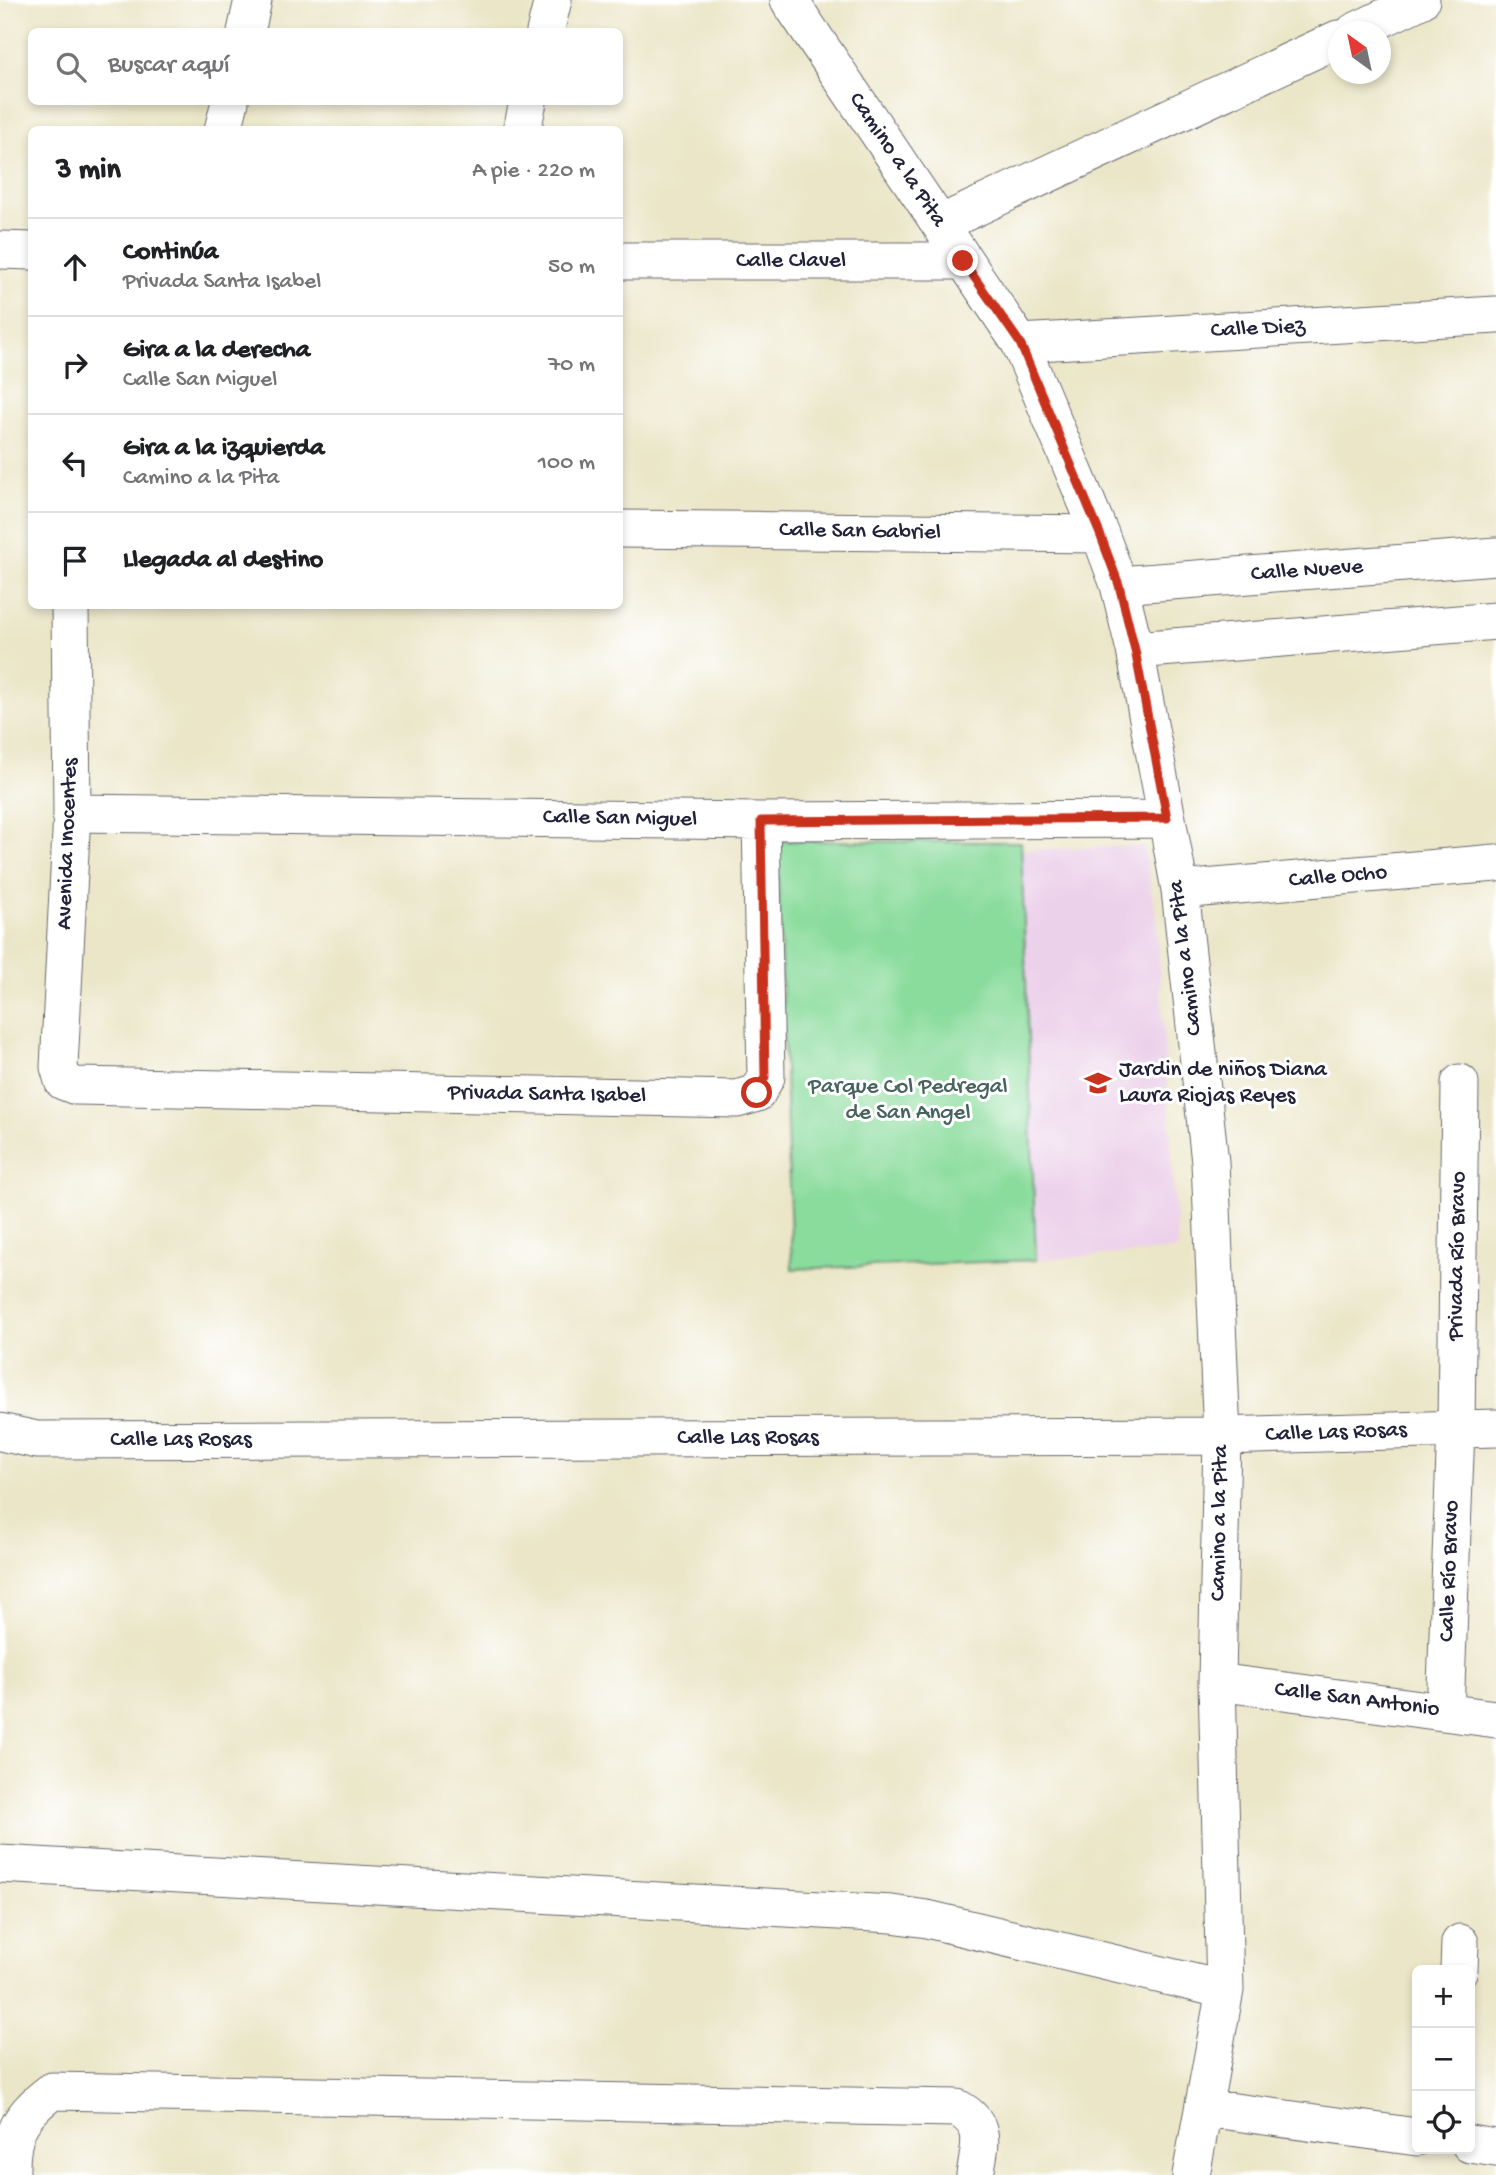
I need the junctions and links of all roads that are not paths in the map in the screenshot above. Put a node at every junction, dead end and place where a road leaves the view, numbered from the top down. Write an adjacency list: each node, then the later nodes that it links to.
1 (253, 0): 6 (street)
2 (553, 0): 7 (street)
3 (1422, 0): 5 (street)
4 (796, 2): 13 (street, Camino a la Pita)
5 (1377, 21)
6 (247, 28)
7 (546, 28)
8 (1328, 44): 13 (street)
9 (228, 105): 11 (street)
10 (527, 105): 12 (street)
11 (224, 126)
12 (523, 126)
13 (940, 224): 17 (street, Camino a la Pita)
14 (0, 250): 15 (street)
15 (28, 251)
16 (623, 261): 17 (street, Calle Clavel)
17 (963, 261): 19 (street, Camino a la Pita)
18 (1496, 315): 19 (street, Calle Diez)
19 (1020, 343): 21 (street, Camino a la Pita)
20 (623, 529): 21 (street, Calle San Gabriel)
21 (1100, 534): 23 (street, Camino a la Pita)
22 (1496, 556): 23 (street, Calle Nueve)
23 (1119, 585): 26 (street, Camino a la Pita)
24 (70, 609): 27 (street, Avenida Inocentes)
25 (1496, 621): 26 (street)
26 (1135, 650): 28 (street, Camino a la Pita)
27 (72, 813): 29 (street, Calle San Miguel); 32 (street, Avenida Inocentes)
28 (1167, 818): 29 (street, Calle San Miguel); 31 (street, Camino a la Pita)
29 (761, 821): 32 (street, Privada Santa Isabel)
30 (1496, 863): 31 (street, Calle Ocho)
31 (1180, 890): 37 (street, Camino a la Pita)
32 (63, 1081)
33 (1460, 1083): 35 (street, Privada Río Bravo)
34 (1496, 1428): 35 (street, Calle Las Rosas)
35 (1456, 1429): 37 (street, Calle Las Rosas); 39 (street, Calle Río Bravo)
36 (0, 1432): 37 (street, Calle Las Rosas)
37 (1222, 1436): 38 (street, Camino a la Pita)
38 (1217, 1682): 39 (street, Calle San Antonio); 42 (street, Camino a la Pita)
39 (1445, 1712): 40 (street, Calle San Antonio)
40 (1496, 1719)
41 (0, 1864): 42 (street)
42 (1225, 1990): 43 (street, Camino a la Pita)
43 (1206, 2108): 44 (street); 49 (street, Camino a la Pita)
44 (1412, 2136)
45 (1475, 2145): 46 (street)
46 (1496, 2148)
47 (11, 2175): 48 (street)
48 (975, 2175)
49 (1191, 2175)

